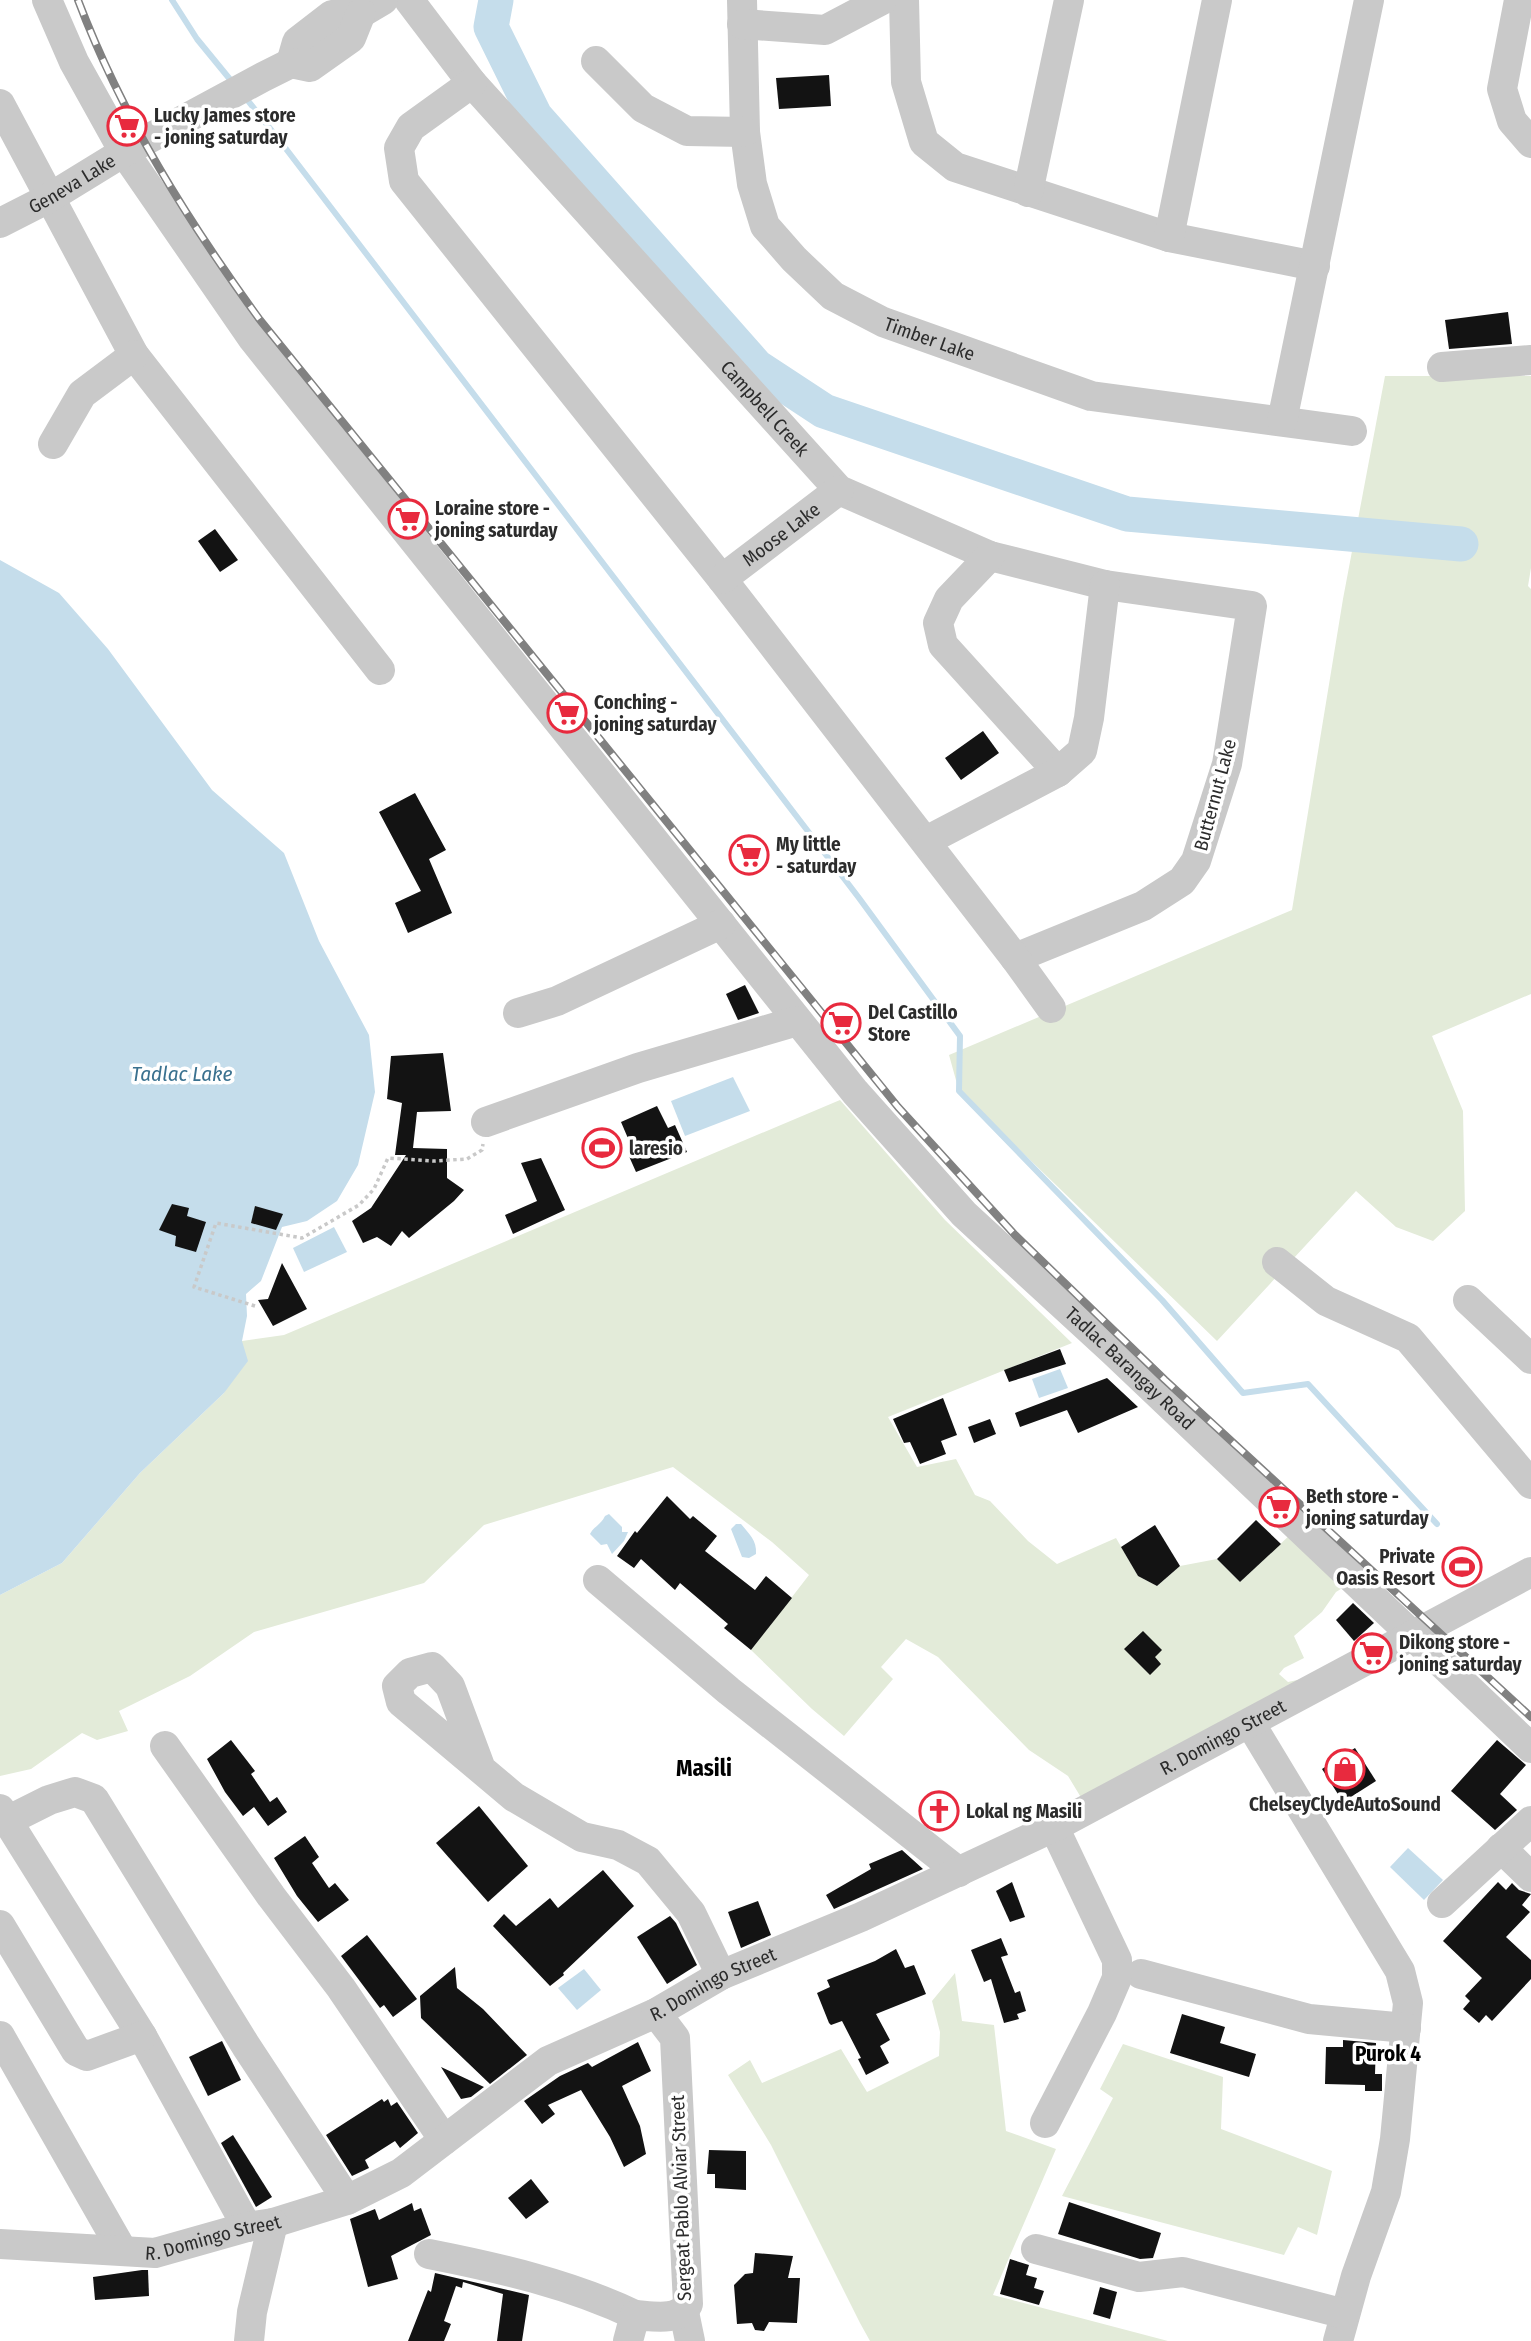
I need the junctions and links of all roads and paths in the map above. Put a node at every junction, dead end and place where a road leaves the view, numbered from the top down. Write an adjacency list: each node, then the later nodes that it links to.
1 (47, 0): 16 (street, Tadlac Barangay Road)
2 (409, 0): 12 (street, Campbell Creek)
3 (882, 0): 10 (street)
4 (904, 0): 17 (street)
5 (1069, 0): 17 (street)
6 (1217, 0): 20 (street)
7 (1369, 0): 21 (street)
8 (1519, 0): 15 (street)
9 (372, 7): 16 (street, Geneva Lake)
10 (742, 12): 14 (street, Timber Lake)
11 (596, 61): 14 (street)
12 (472, 83): 28 (street, Campbell Creek); 30 (street)
13 (0, 104): 18 (street)
14 (745, 132): 25 (street, Timber Lake)
15 (1531, 143)
16 (124, 152): 18 (street, Geneva Lake); 36 (street, Tadlac Barangay Road)
17 (1028, 192): 20 (street)
18 (49, 198): 19 (street, Geneva Lake); 22 (street)
19 (0, 223)
20 (1169, 237): 21 (street)
21 (1315, 266): 25 (street)
22 (134, 355): 27 (street); 33 (street)
23 (1531, 360): 24 (street)
24 (1442, 367)
25 (1282, 421): 26 (street, Timber Lake)
26 (1352, 431)
27 (53, 444)
28 (839, 490): 29 (street, Campbell Creek); 30 (street, Moose Lake)
29 (990, 556): 31 (street, Campbell Creek); 34 (street)
30 (722, 579): 35 (street)
31 (1105, 585): 32 (street, Campbell Creek); 34 (street)
32 (1252, 606): 37 (street, Butternut Lake)
33 (380, 670)
34 (1058, 772): 35 (street)
35 (926, 841): 37 (street)
36 (721, 924): 39 (street); 40 (street, Tadlac Barangay Road)
37 (1015, 958): 38 (street)
38 (1051, 1008)
39 (518, 1013)
40 (797, 1021): 41 (street); 49 (street, Tadlac Barangay Road)
41 (486, 1122): 44 (path)
42 (1277, 1262): 46 (street)
43 (1468, 1300): 45 (street)
44 (255, 1306)
45 (1531, 1359)
46 (1531, 1484)
47 (1531, 1572): 49 (street, R. Domingo Street)
48 (598, 1580): 58 (street)
49 (1412, 1635): 50 (street, R. Domingo Street); 52 (street, Tadlac Barangay Road)
50 (1250, 1723): 56 (street, R. Domingo Street); 65 (street)
51 (165, 1746): 69 (street)
52 (1531, 1748)
53 (481, 1769): 63 (street)
54 (4, 1815): 67 (street); 70 (street)
55 (1531, 1821): 57 (street)
56 (1054, 1827): 58 (street, R. Domingo Street); 68 (street)
57 (1501, 1847): 59 (street); 60 (street)
58 (959, 1871): 63 (street, R. Domingo Street)
59 (1531, 1877)
60 (1442, 1903)
61 (0, 1924): 67 (street)
62 (1142, 1974): 65 (street)
63 (721, 1975): 64 (street, R. Domingo Street)
64 (656, 2013): 69 (street, R. Domingo Street); 76 (street, Sergeat Pablo Alviar Street)
65 (1406, 2028): 78 (street)
66 (0, 2036): 74 (street)
67 (142, 2036): 71 (street)
68 (1045, 2123)
69 (444, 2140): 70 (street, R. Domingo Street)
70 (347, 2200): 71 (street, R. Domingo Street)
71 (260, 2225): 74 (street, R. Domingo Street); 79 (street)
72 (0, 2244): 74 (street, R. Domingo Street)
73 (1036, 2249): 78 (street)
74 (122, 2250)
75 (429, 2254): 77 (street)
76 (684, 2312): 77 (street, Sergeat Pablo Alviar Street); 80 (street)
77 (631, 2328)
78 (1341, 2328)
79 (249, 2341)
80 (690, 2341)

